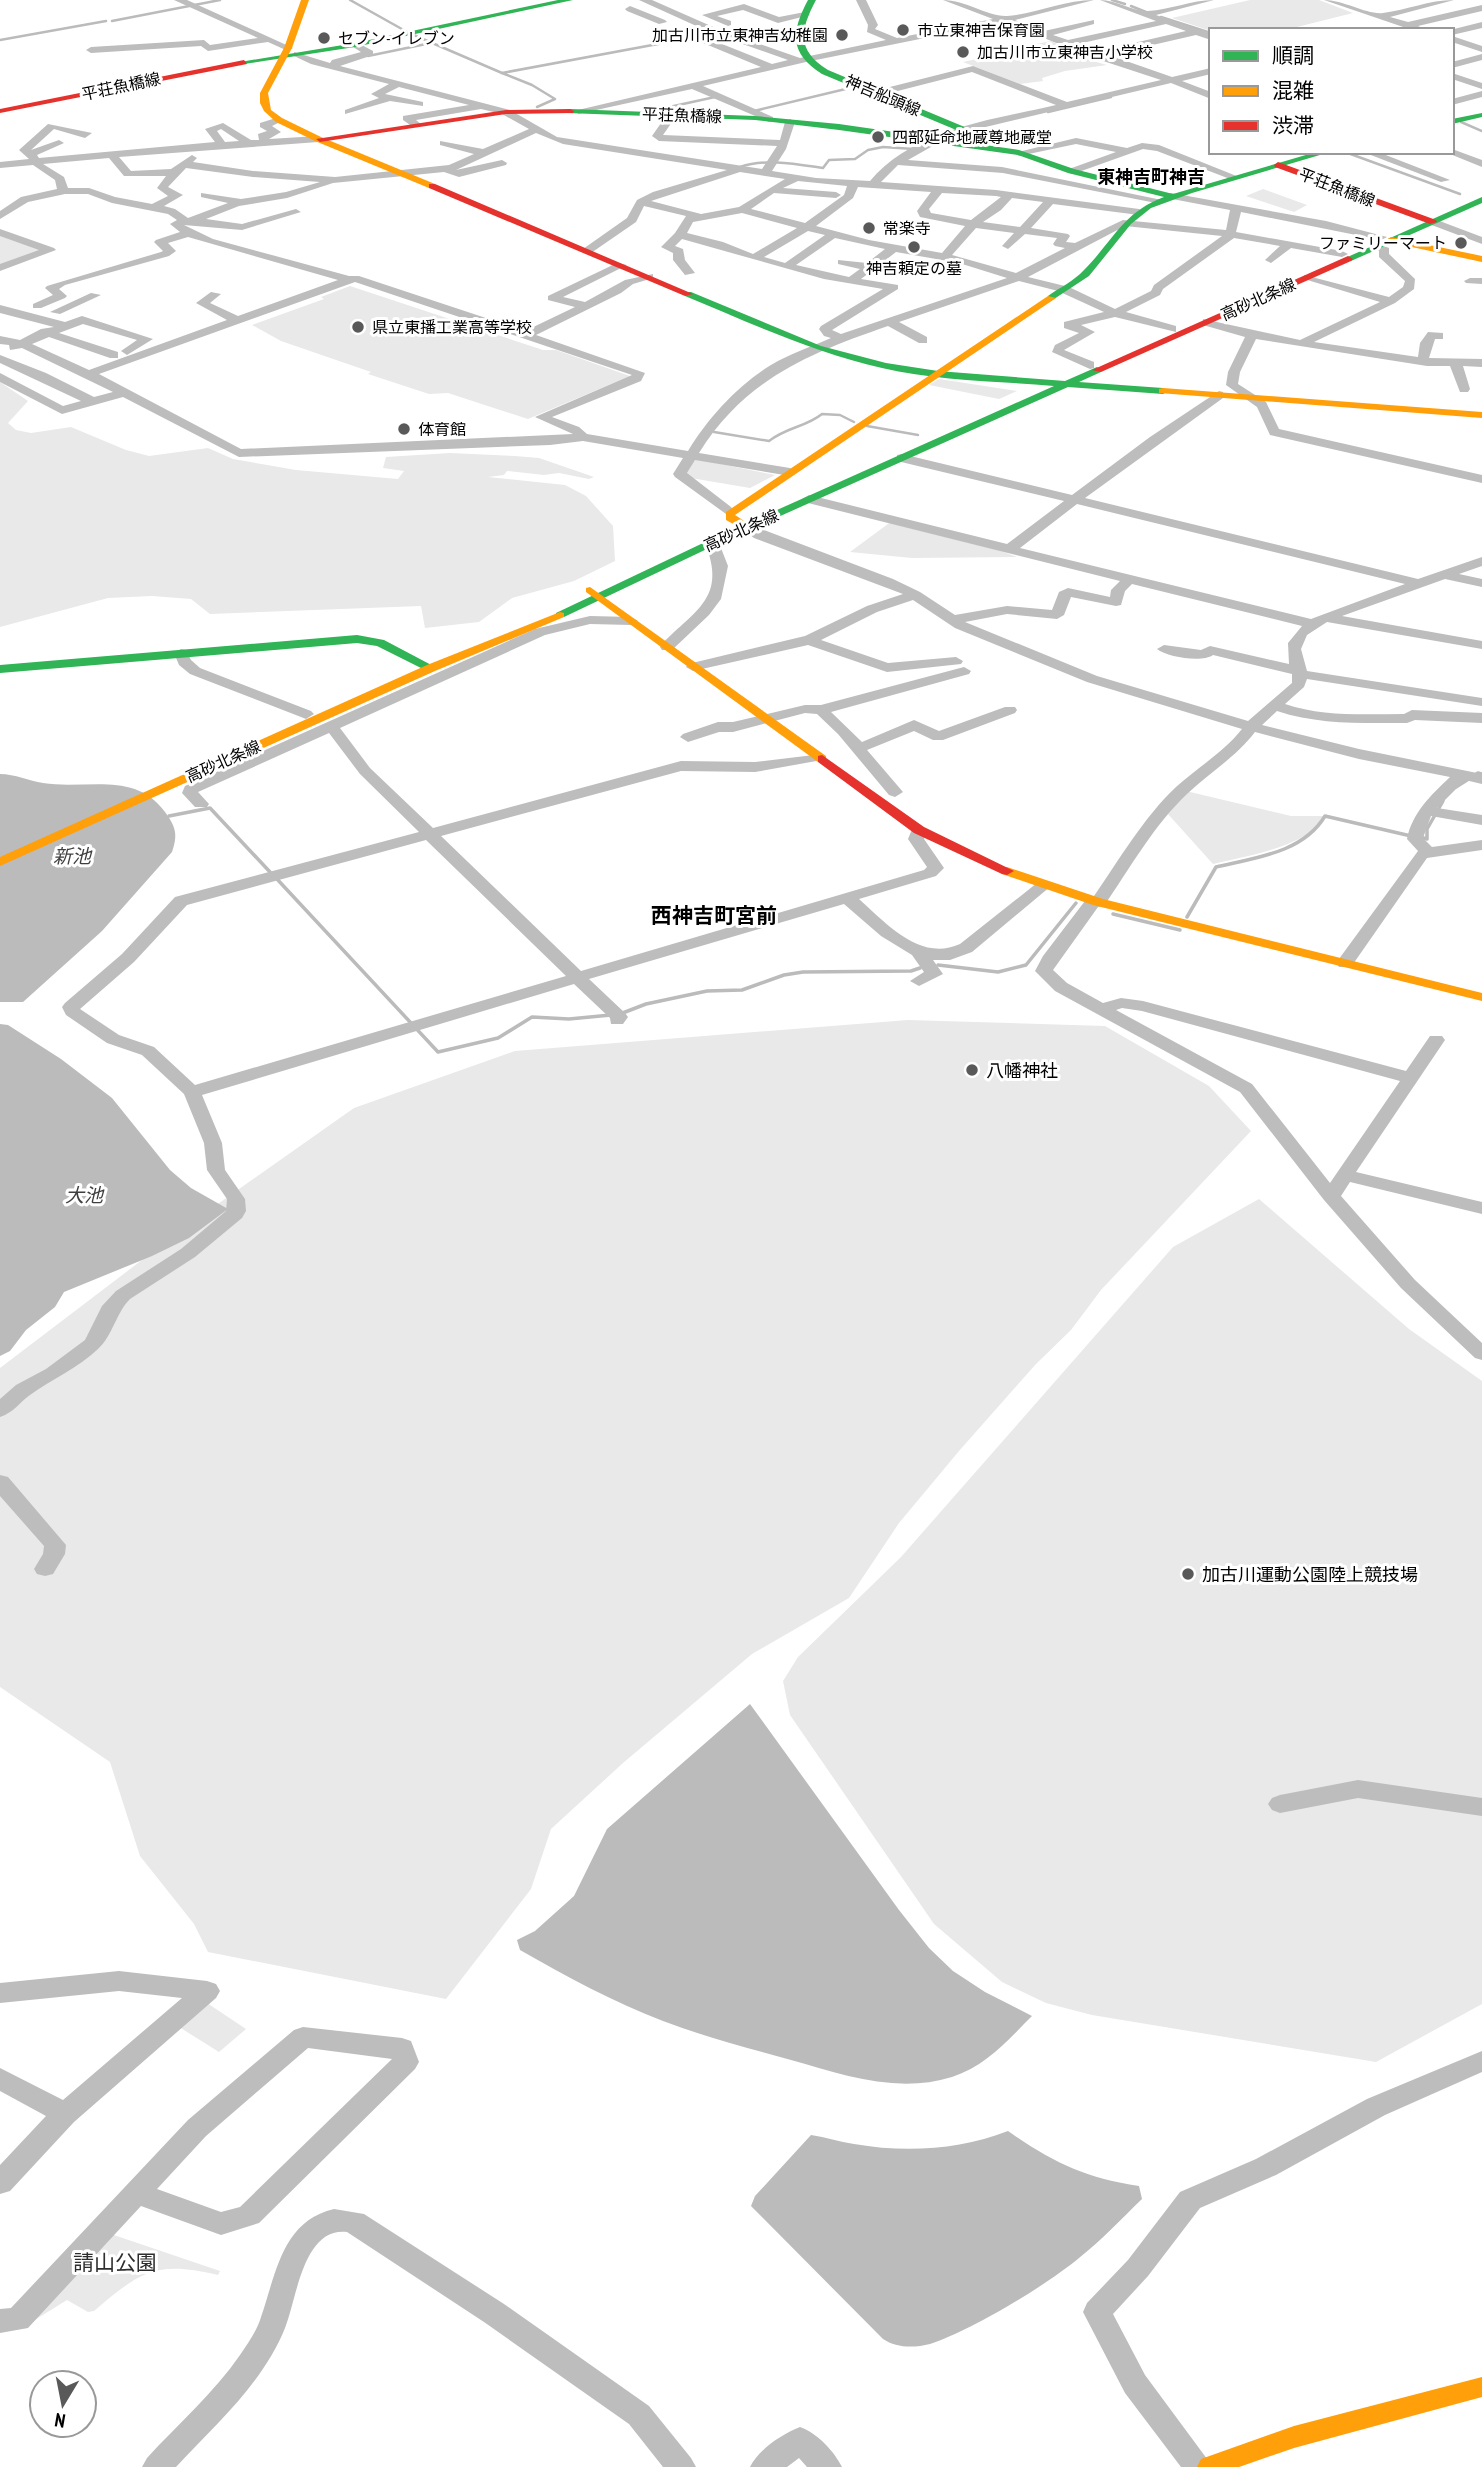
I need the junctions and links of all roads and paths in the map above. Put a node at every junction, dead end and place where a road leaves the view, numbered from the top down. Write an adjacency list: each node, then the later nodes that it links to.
1 (179, 0): 45 (street)
2 (305, 0): 62 (main road)
3 (569, 0): 53 (main road, 平荘魚橋線)
4 (644, 0): 27 (street)
5 (662, 0): 24 (street)
6 (860, 0): 46 (street)
7 (948, 0): 29 (street)
8 (1048, 0): 18 (street)
9 (1089, 0): 18 (street)
10 (1105, 0): 19 (street)
11 (1209, 0): 25 (street)
12 (1329, 0): 20 (street)
13 (1446, 0): 23 (street); 28 (street)
14 (1142, 2): 19 (street)
15 (1371, 2): 20 (street)
16 (809, 4): 22 (street); 67 (main road)
17 (716, 5): 22 (street)
18 (1064, 5): 29 (street)
19 (1124, 6): 25 (street)
20 (1351, 7): 28 (street)
21 (630, 9): 30 (street)
22 (728, 10): 26 (street)
23 (1480, 10): 33 (street)
24 (691, 13): 26 (street); 27 (street)
25 (1146, 14): 31 (street)
26 (707, 15): 37 (street)
27 (678, 16): 30 (street); 37 (street)
28 (1380, 16): 33 (street)
29 (1004, 19): 40 (street); 46 (street)
30 (656, 20): 32 (street)
31 (1169, 22): 38 (street); 41 (street)
32 (669, 25)
33 (1408, 25): 35 (street)
34 (1482, 25): 39 (street)
35 (1416, 28)
36 (681, 30): 42 (street)
37 (717, 32): 42 (street); 67 (street)
38 (1196, 32): 43 (street); 44 (street)
39 (1454, 32)
40 (1041, 35): 41 (street); 50 (street)
41 (1109, 35): 50 (street)
42 (694, 37): 70 (street)
43 (1168, 38): 51 (street); 54 (street)
44 (1209, 39)
45 (267, 40): 57 (street); 62 (street)
46 (896, 40): 67 (street)
47 (1454, 40): 52 (street)
48 (1482, 40): 52 (street)
49 (1209, 41): 55 (street)
50 (1064, 44): 64 (street)
51 (1143, 44): 60 (street); 61 (street)
52 (1466, 44): 56 (street); 59 (street)
53 (355, 45): 62 (main road, 平荘魚橋線); 71 (street)
54 (1185, 45)
55 (1199, 45)
56 (1454, 47)
57 (218, 48): 58 (street); 63 (street)
58 (96, 49)
59 (1482, 49)
60 (1115, 50): 64 (street); 65 (street)
61 (1163, 51)
62 (290, 53): 71 (street); 88 (main road, 平荘魚橋線); 94 (main road)
63 (231, 54)
64 (1093, 55): 75 (street)
65 (1132, 56)
66 (1482, 57): 69 (street)
67 (802, 60): 70 (street); 80 (main road, 神吉船頭線)
68 (957, 62): 72 (street)
69 (1454, 64)
70 (771, 67): 78 (street)
71 (335, 68): 77 (street)
72 (973, 69): 80 (street); 87 (street)
73 (1209, 71): 75 (street)
74 (1482, 75): 76 (street)
75 (1172, 80): 82 (street); 87 (street)
76 (1456, 80): 79 (street)
77 (398, 84): 83 (street); 86 (street)
78 (692, 85): 93 (street); 96 (street)
79 (1482, 86)
80 (878, 93): 100 (main road, 神吉船頭線)
81 (1482, 94): 84 (street)
82 (1209, 95)
83 (389, 98): 85 (street); 89 (street)
84 (1454, 101)
85 (419, 104)
86 (485, 106): 90 (street); 98 (street)
87 (1068, 106): 100 (street)
88 (0, 111)
89 (349, 112)
90 (506, 112): 93 (main road, 平荘魚橋線); 98 (main road, 平荘魚橋線); 99 (street)
91 (1482, 114): 95 (main road)
92 (671, 115): 93 (main road, 平荘魚橋線); 96 (main road, 平荘魚橋線); 105 (street)
93 (582, 119): 104 (street)
94 (279, 120): 103 (main road); 108 (street)
95 (1455, 120)
96 (757, 122): 97 (main road, 平荘魚橋線); 101 (street); 105 (street)
97 (790, 122): 106 (main road, 平荘魚橋線); 111 (street)
98 (417, 125): 103 (main road, 平荘魚橋線)
99 (537, 129): 104 (street); 116 (street)
100 (964, 129): 106 (street); 121 (main road, 神吉船頭線)
101 (717, 131)
102 (85, 135): 122 (street)
103 (318, 139): 108 (street); 136 (main road)
104 (554, 139): 131 (street)
105 (739, 140): 111 (street)
106 (932, 141): 113 (main road, 平荘魚橋線); 123 (street)
107 (247, 142): 108 (street); 109 (street); 109 (street)
108 (268, 142): 114 (street)
109 (221, 143): 114 (street)
110 (444, 143): 116 (street)
111 (782, 143): 129 (street)
112 (59, 144): 122 (street)
113 (965, 146): 121 (main road, 平荘魚橋線); 130 (street)
114 (200, 148): 120 (street); 125 (street)
115 (1128, 150): 121 (street); 134 (street); 137 (street)
116 (481, 152): 132 (street)
117 (1319, 154): 128 (main road)
118 (1373, 154): 139 (street)
119 (1454, 154): 126 (street)
120 (111, 155): 122 (street); 135 (street)
121 (1023, 155): 133 (street); 134 (main road, 平荘魚橋線)
122 (34, 158): 127 (street); 145 (street)
123 (898, 162): 130 (street); 142 (street)
124 (502, 163): 132 (street)
125 (183, 164): 135 (street); 140 (street)
126 (1482, 164)
127 (0, 165)
128 (1278, 165): 137 (main road, 平荘魚橋線); 165 (main road, 平荘魚橋線)
129 (770, 167): 131 (street); 138 (street)
130 (948, 167): 133 (street)
131 (738, 168): 156 (street)
132 (444, 169): 136 (street)
133 (1005, 171): 147 (street); 151 (street)
134 (1073, 171): 151 (main road, 平荘魚橋線)
135 (174, 172): 158 (street)
136 (400, 174): 140 (street); 183 (main road)
137 (1234, 177): 151 (main road, 平荘魚橋線)
138 (798, 178): 141 (street); 144 (street)
139 (1437, 179)
140 (335, 180): 155 (street)
141 (854, 183): 142 (street); 157 (street)
142 (874, 184): 143 (street)
143 (939, 189): 147 (street); 153 (street)
144 (771, 190): 157 (street); 160 (street)
145 (65, 191): 158 (street); 164 (street)
146 (1482, 192): 165 (main road, 高砂北条線)
147 (996, 193): 149 (street)
148 (205, 195): 155 (street)
149 (1009, 195): 154 (street); 166 (street)
150 (886, 198): 153 (street)
151 (1164, 199): 159 (street); 163 (main road)
152 (1482, 200): 165 (main road, 高砂北条線)
153 (932, 201): 166 (street)
154 (1050, 201): 163 (street); 169 (street)
155 (241, 202): 167 (street)
156 (641, 202): 162 (street); 183 (street)
157 (843, 203): 168 (street)
158 (155, 207): 167 (street)
159 (1236, 209): 172 (street); 175 (street)
160 (742, 210): 162 (street); 168 (street)
161 (296, 212): 167 (street)
162 (697, 216): 173 (street)
163 (1133, 217): 172 (street); 179 (street); 206 (main road)
164 (0, 221)
165 (1429, 221): 175 (main road, 高砂北条線); 176 (street)
166 (973, 224): 169 (street); 186 (street)
167 (188, 225): 201 (street); 203 (street)
168 (808, 225): 171 (street); 187 (street)
169 (1023, 231): 177 (street); 179 (street)
170 (0, 232): 194 (street)
171 (834, 233): 180 (street); 192 (street)
172 (1231, 234): 178 (street); 214 (street)
173 (680, 235): 187 (street); 196 (street)
174 (1328, 241): 181 (street)
175 (1382, 241): 184 (main road, 高砂北条線); 185 (main road); 199 (main road, 高砂北条線); 209 (street)
176 (1482, 241)
177 (1008, 246)
178 (1287, 246): 181 (street); 189 (street)
179 (1077, 247): 200 (street)
180 (894, 248): 186 (street); 193 (street)
181 (1314, 249): 184 (street)
182 (1482, 249): 185 (street)
183 (587, 251): 191 (main road)
184 (1342, 254): 220 (main road, 高砂北条線)
185 (1460, 255): 188 (main road)
186 (945, 257): 200 (street)
187 (754, 258): 192 (street)
188 (1482, 259)
189 (1271, 260)
190 (842, 262): 193 (street)
191 (621, 265): 197 (street); 198 (main road)
192 (788, 266): 202 (street)
193 (869, 267): 202 (street)
194 (0, 268)
195 (579, 272): 197 (street)
196 (689, 273)
197 (598, 276): 211 (street)
198 (649, 276): 211 (street); 234 (main road)
199 (1308, 276): 209 (street); 217 (main road, 高砂北条線)
200 (1017, 277): 204 (street); 218 (street)
201 (350, 280): 216 (street); 226 (street)
202 (852, 280): 228 (street)
203 (61, 282): 205 (street); 210 (street)
204 (1039, 284): 206 (street); 218 (street)
205 (80, 290)
206 (1064, 290): 214 (street); 247 (main road)
207 (215, 294): 216 (street)
208 (94, 295): 213 (street)
209 (1391, 301): 233 (street)
210 (37, 306): 212 (street); 213 (street)
211 (586, 306): 226 (street)
212 (0, 307): 219 (street)
213 (56, 312): 215 (street)
214 (1115, 313): 220 (street); 244 (street)
215 (82, 320): 219 (street); 222 (street)
216 (236, 320): 237 (street)
217 (1207, 322): 224 (street); 252 (main road, 高砂北条線)
218 (891, 323): 228 (street); 230 (street)
219 (66, 326): 223 (street); 225 (street)
220 (1172, 329): 244 (main road, 高砂北条線)
221 (1, 330): 223 (street); 229 (street); 232 (street)
222 (113, 330): 225 (street); 237 (street)
223 (49, 333): 229 (street); 231 (street)
224 (1252, 335): 233 (street); 256 (street)
225 (98, 336): 231 (street); 237 (street)
226 (524, 336): 259 (street)
227 (1439, 336): 242 (street)
228 (841, 338): 234 (street)
229 (35, 339): 232 (street)
230 (923, 340)
231 (81, 343): 235 (street); 241 (street)
232 (22, 344): 236 (street); 238 (street)
233 (1301, 344): 242 (street)
234 (818, 348): 247 (main road); 260 (street)
235 (65, 349): 238 (street); 241 (street)
236 (0, 352)
237 (138, 352): 241 (street)
238 (48, 356): 245 (street)
239 (0, 359): 248 (street)
240 (1480, 360): 243 (street)
241 (108, 361): 246 (street)
242 (1423, 361): 243 (street)
243 (1455, 362): 253 (street)
244 (1090, 365): 250 (main road, 高砂北条線)
245 (74, 367): 246 (street); 248 (street)
246 (89, 374): 254 (street)
247 (938, 374): 250 (main road); 262 (main road)
248 (42, 376): 251 (street); 257 (street)
249 (0, 377): 251 (street)
250 (1052, 382): 252 (main road); 267 (main road, 高砂北条線)
251 (14, 383): 257 (street)
252 (1071, 383): 255 (main road); 261 (main road, 高砂北条線)
253 (1464, 389)
254 (125, 392): 257 (street); 259 (street)
255 (1219, 395): 256 (main road); 265 (street)
256 (1247, 397): 258 (main road); 263 (street)
257 (92, 401)
258 (1482, 415)
259 (583, 437): 260 (street)
260 (692, 455): 262 (street); 266 (street)
261 (902, 458): 264 (main road, 高砂北条線); 265 (street)
262 (790, 472): 267 (main road)
263 (1482, 479)
264 (809, 499): 267 (main road, 高砂北条線); 269 (street)
265 (1075, 501): 269 (street); 273 (street)
266 (726, 510)
267 (744, 526): 268 (main road, 高砂北条線); 275 (main road, 高砂北条線); 276 (street)
268 (712, 544): 275 (main road, 高砂北条線); 282 (street)
269 (1009, 549): 272 (street)
270 (1482, 561): 271 (street)
271 (1444, 575): 273 (street); 274 (street)
272 (1129, 579): 277 (street); 279 (street)
273 (1419, 583): 279 (street)
274 (1482, 583)
275 (596, 594): 278 (main road); 285 (main road, 高砂北条線)
276 (915, 595): 277 (street); 280 (street)
277 (953, 620): 297 (street)
278 (631, 621): 282 (main road); 296 (street)
279 (1318, 621): 281 (street); 288 (street)
280 (809, 640): 286 (street); 291 (street)
281 (1482, 645)
282 (667, 647): 286 (main road)
283 (1164, 649): 288 (street)
284 (181, 653): 285 (main road); 287 (main road); 293 (street)
285 (426, 665): 293 (main road, 高砂北条線); 302 (main road, 高砂北条線)
286 (693, 667): 295 (main road)
287 (0, 669)
288 (1301, 672): 289 (street); 290 (street)
289 (1482, 702)
290 (1276, 706): 294 (street); 297 (street)
291 (821, 710): 295 (street); 299 (street)
292 (1010, 710): 299 (street)
293 (306, 714): 302 (main road, 高砂北条線)
294 (1482, 718)
295 (765, 719): 298 (street); 300 (main road)
296 (332, 727): 304 (street); 308 (street)
297 (1251, 727): 301 (street); 315 (street)
298 (688, 737)
299 (860, 748): 303 (street)
300 (817, 757): 307 (main road); 308 (street)
301 (1472, 777): 305 (street)
302 (156, 787): 311 (main road, 高砂北条線); 312 (main road, 高砂北条線)
303 (895, 792)
304 (201, 804)
305 (1434, 812): 306 (street); 309 (street)
306 (1482, 820)
307 (919, 831): 313 (main road); 314 (street)
308 (432, 833): 318 (street); 325 (street)
309 (1419, 841): 310 (street); 317 (street)
310 (1482, 845)
311 (0, 851)
312 (0, 862)
313 (1043, 886): 315 (main road); 316 (street)
314 (847, 898): 316 (street); 318 (street)
315 (1096, 901): 317 (main road); 321 (street)
316 (920, 954): 319 (street)
317 (1346, 963): 320 (main road)
318 (576, 977): 322 (street); 325 (street)
319 (931, 979)
320 (1482, 997)
321 (1100, 1009): 324 (street); 327 (street)
322 (616, 1016)
323 (1436, 1040): 324 (street)
324 (1410, 1078): 326 (street)
325 (192, 1092): 330 (street)
326 (1345, 1175): 327 (street); 328 (street)
327 (1331, 1196): 329 (street)
328 (1482, 1208)
329 (1482, 1353)
330 (0, 1410)
331 (0, 1482): 332 (street)
332 (45, 1569)
333 (1280, 1804): 334 (street)
334 (1482, 1807)
335 (0, 1993): 338 (street)
336 (1482, 2061): 347 (street)
337 (0, 2078): 338 (street)
338 (65, 2114): 339 (street)
339 (0, 2183)
340 (135, 2192): 340 (street); 341 (street)
341 (0, 2321)
342 (1482, 2387): 348 (main road)
343 (157, 2467): 344 (street)
344 (681, 2467)
345 (765, 2467): 346 (street)
346 (827, 2467)
347 (1198, 2467)
348 (1209, 2467)

